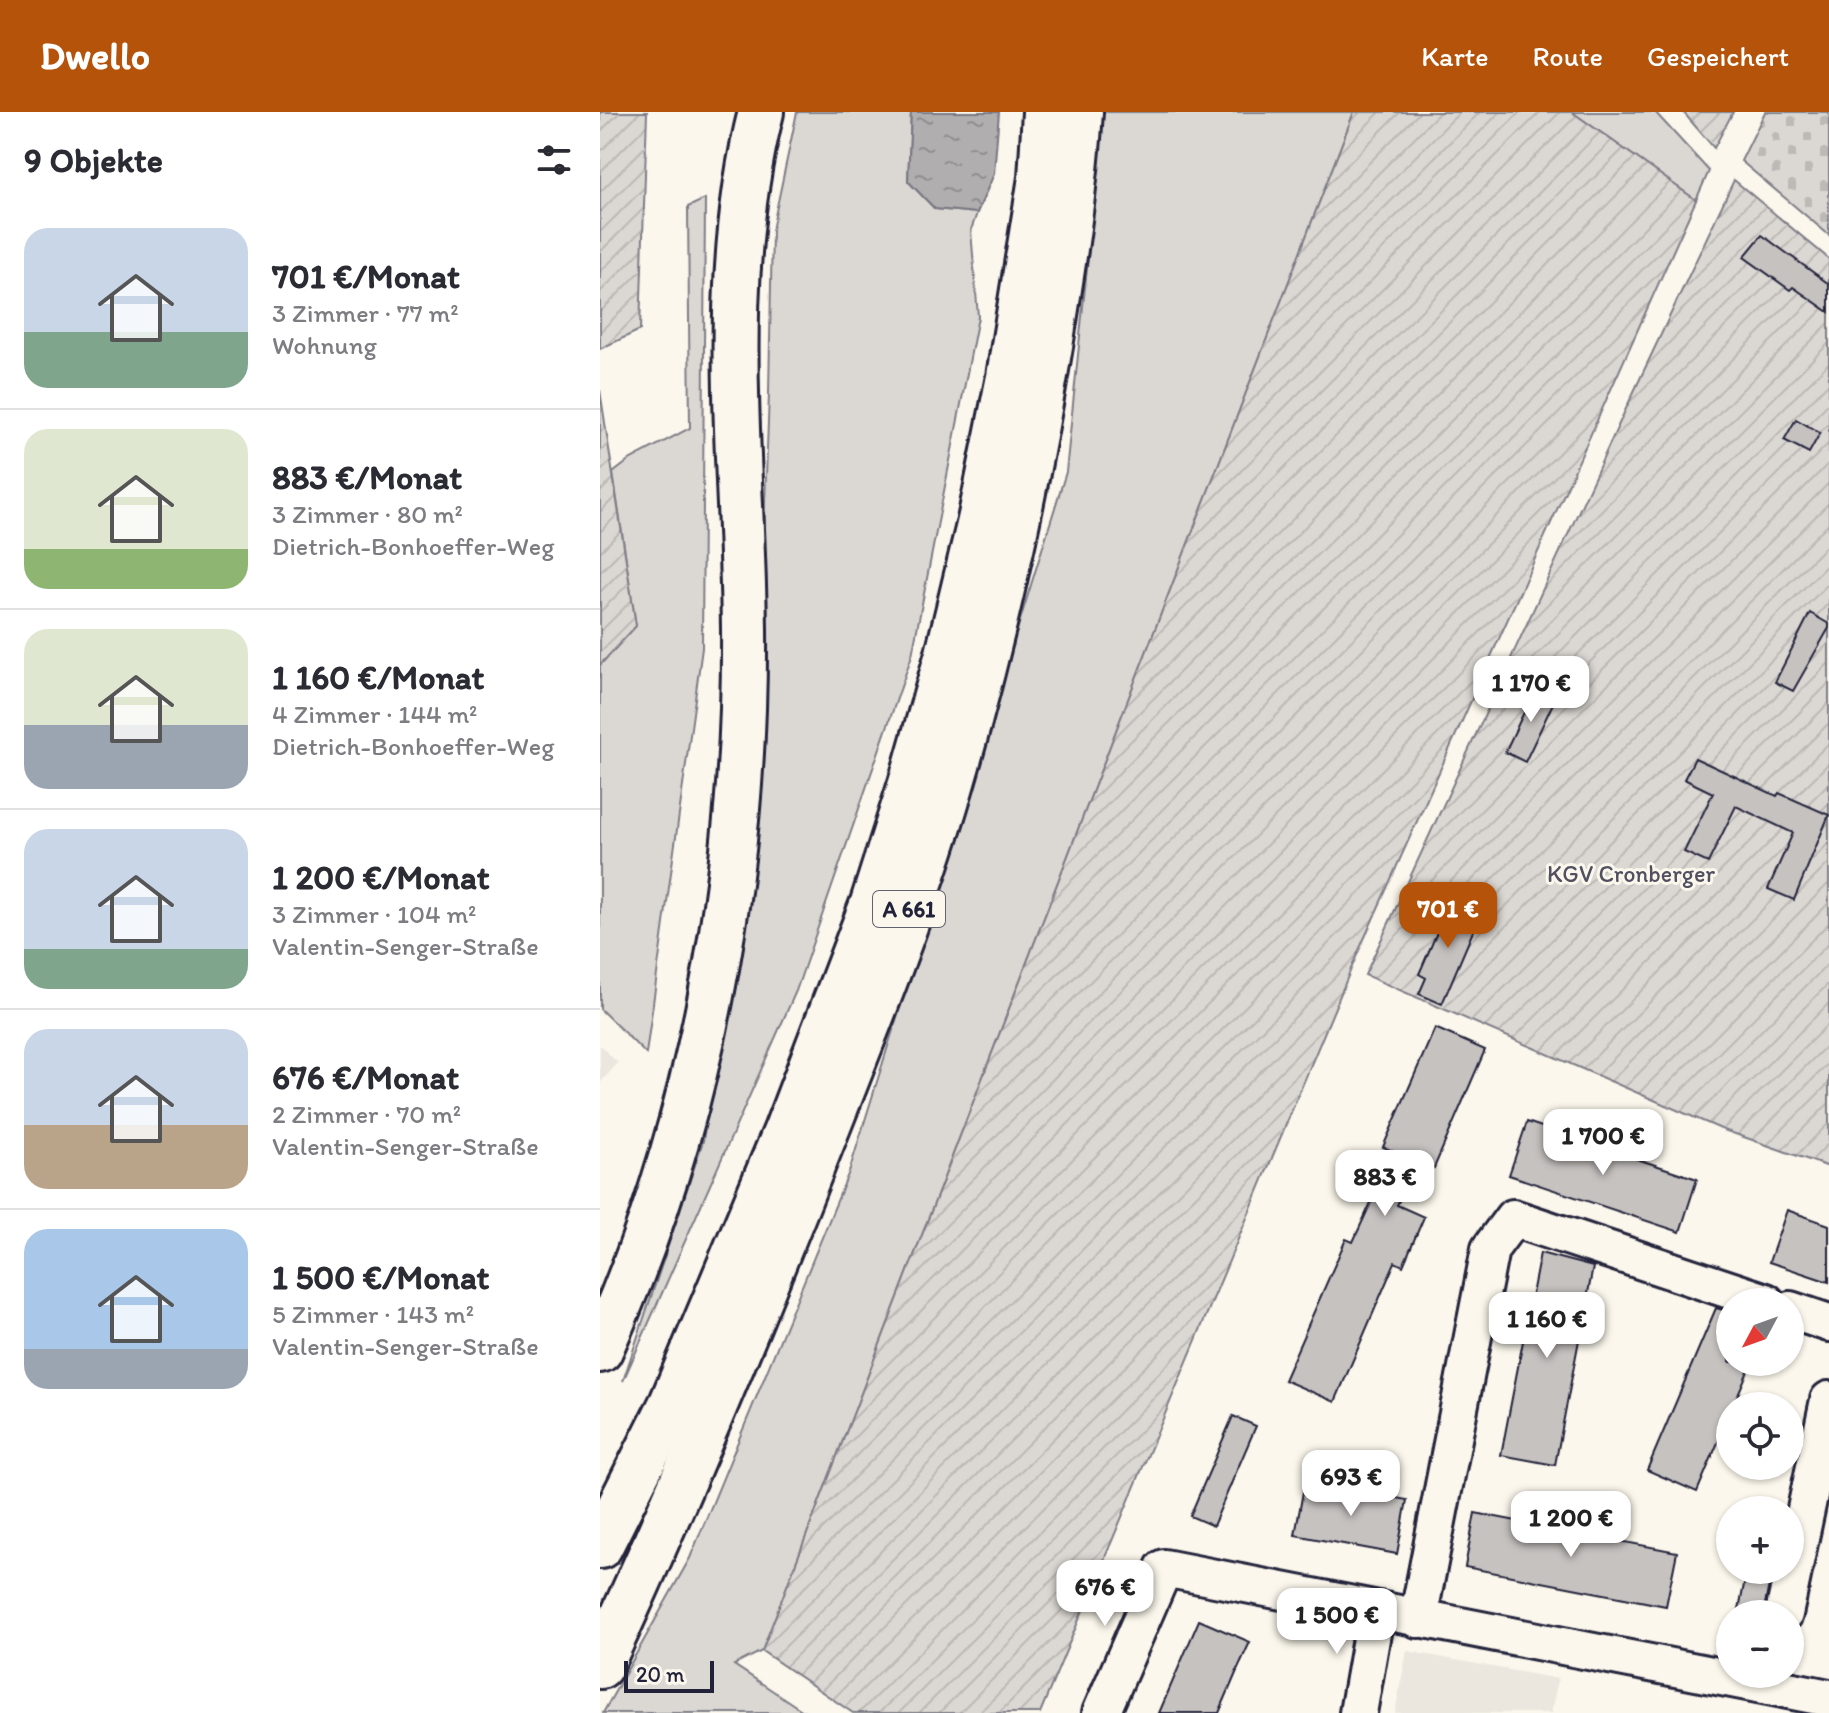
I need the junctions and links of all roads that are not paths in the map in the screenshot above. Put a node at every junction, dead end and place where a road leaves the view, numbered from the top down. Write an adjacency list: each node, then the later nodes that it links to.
1 (761, 112): 7 (highway)
2 (1045, 112): 9 (highway, A 661)
3 (1080, 112): 13 (highway, A 661)
4 (1724, 1288): 12 (street)
5 (1804, 1315): 6 (street)
6 (1829, 1323)
7 (600, 1350)
8 (1829, 1400): 10 (street)
9 (600, 1546)
10 (1787, 1600)
11 (1376, 1610): 12 (street); 17 (street); 18 (street)
12 (1418, 1619): 14 (street)
13 (600, 1666)
14 (1716, 1671)
15 (1796, 1688): 16 (street)
16 (1829, 1698)
17 (1101, 1713)
18 (1358, 1713)

